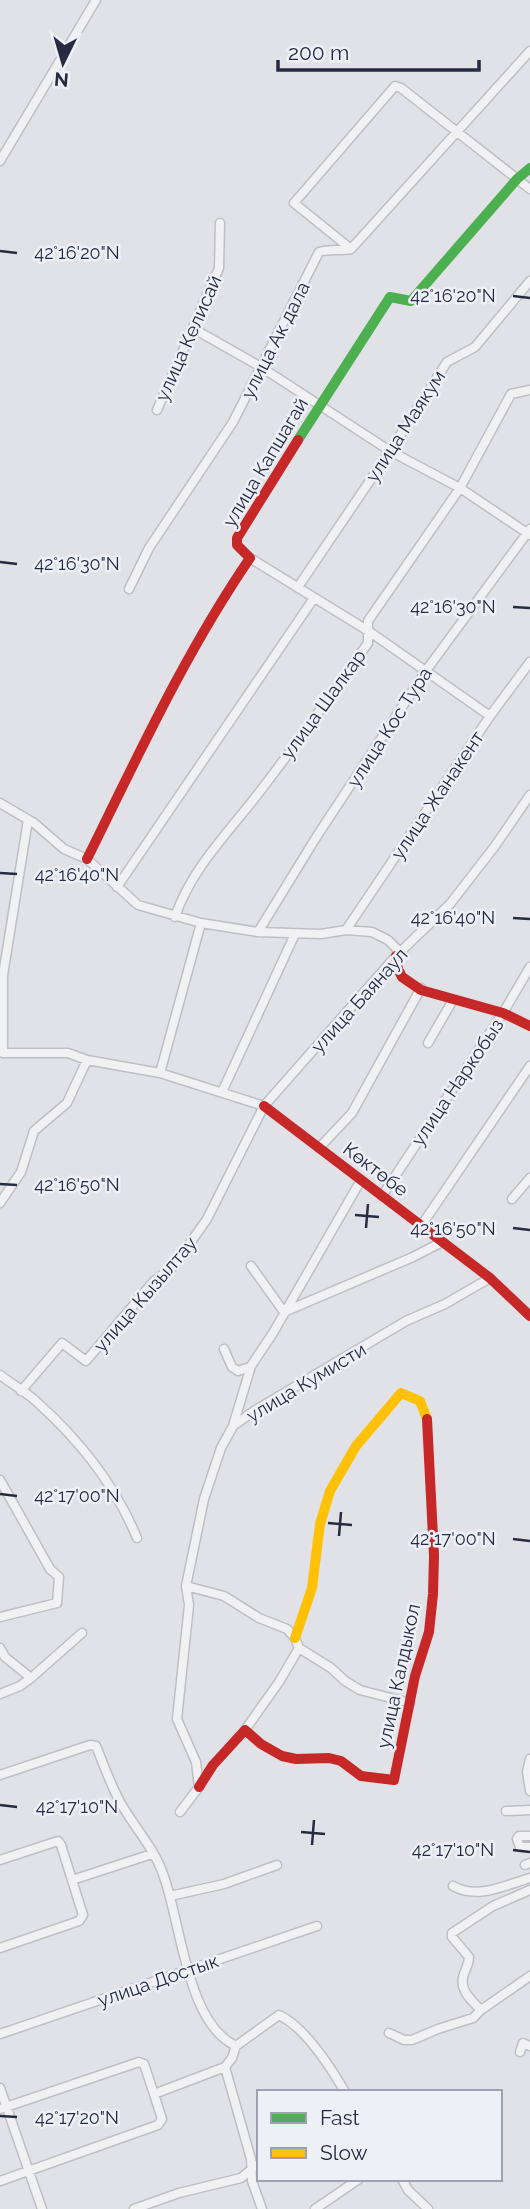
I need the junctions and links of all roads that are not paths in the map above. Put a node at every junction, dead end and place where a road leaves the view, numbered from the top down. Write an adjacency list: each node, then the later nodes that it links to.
1 (96, 0): 4 (street)
2 (530, 51): 3 (street)
3 (457, 132): 6 (street); 9 (street); 9 (street)
4 (0, 162)
5 (530, 168): 6 (street, улица Капшагай)
6 (517, 179): 7 (street); 14 (street, улица Капшагай)
7 (530, 189)
8 (220, 223): 11 (street, улица Келисай)
9 (351, 250): 12 (street, улица Ак дала)
10 (530, 281): 16 (street, улица Маякум)
11 (194, 330): 12 (street); 15 (street, улица Келисай)
12 (261, 367): 14 (street); 21 (street, улица Ак дала)
13 (530, 390): 17 (street, улица Шалкар)
14 (319, 405): 16 (street); 19 (street, улица Капшагай)
15 (157, 410)
16 (390, 451): 17 (street); 20 (street, улица Маякум)
17 (460, 488): 18 (street); 23 (street, улица Шалкар)
18 (529, 532): 25 (street, улица Кос Тура)
19 (250, 558): 20 (street); 30 (street)
20 (298, 587): 22 (street)
21 (129, 589)
22 (314, 598): 23 (street); 31 (street)
23 (370, 632): 25 (street); 32 (street, улица Шалкар)
24 (530, 662): 26 (street, улица Жанакент)
25 (425, 672): 26 (street); 35 (street, улица Кос Тура)
26 (490, 716): 34 (street, улица Жанакент)
27 (530, 795): 37 (street, улица Баянаул)
28 (0, 803): 29 (street)
29 (27, 820): 30 (street); 44 (street)
30 (87, 859): 31 (street)
31 (117, 887): 32 (street)
32 (175, 917): 33 (street)
33 (201, 923): 35 (street); 46 (street)
34 (346, 930): 36 (street); 37 (street)
35 (258, 932): 36 (street)
36 (295, 934): 47 (street)
37 (398, 954): 39 (street); 48 (street, улица Баянаул)
38 (530, 967): 41 (street, улица Наркобыз)
39 (421, 988): 40 (street); 49 (street)
40 (453, 1000): 41 (street); 43 (street)
41 (503, 1013): 42 (street); 52 (street, улица Наркобыз)
42 (530, 1026)
43 (428, 1043)
44 (87, 1060): 46 (street); 54 (street)
45 (530, 1066): 55 (street)
46 (160, 1073): 47 (street)
47 (222, 1092): 48 (street)
48 (264, 1106): 49 (street, Көктөбе); 64 (street, улица Кызылтау)
49 (319, 1148): 51 (street, Көктөбе)
50 (530, 1178): 53 (street)
51 (361, 1180): 52 (street, Көктөбе); 59 (street)
52 (382, 1196): 55 (street, Көктөбе)
53 (512, 1199)
54 (0, 1203)
55 (421, 1226): 56 (street, Көктөбе)
56 (442, 1242): 58 (street, Көктөбе); 59 (street)
57 (251, 1266): 59 (street)
58 (490, 1278): 60 (street, Көктөбе); 65 (street, улица Кумисти)
59 (284, 1312): 62 (street)
60 (530, 1316)
61 (224, 1349): 62 (street)
62 (250, 1367): 65 (street)
63 (0, 1375): 64 (street)
64 (21, 1391): 67 (street)
65 (233, 1426): 68 (street, улица Кумисти)
66 (0, 1480): 69 (street)
67 (137, 1538)
68 (186, 1586): 71 (street); 78 (street, улица Кумисти)
69 (0, 1617)
70 (82, 1633): 73 (street)
71 (297, 1643): 75 (street); 75 (street, улица Калдыкол); 76 (street)
72 (0, 1648): 73 (street)
73 (31, 1678): 74 (street)
74 (0, 1694)
75 (410, 1703): 76 (street, улица Калдыкол)
76 (244, 1730): 79 (street)
77 (530, 1759): 82 (street)
78 (195, 1762): 79 (street); 81 (street, улица Кумисти)
79 (213, 1765): 81 (street)
80 (0, 1775): 88 (street)
81 (199, 1787): 85 (street)
82 (530, 1791)
83 (530, 1810): 84 (street)
84 (506, 1811)
85 (180, 1812)
86 (530, 1836): 87 (street)
87 (530, 1847)
88 (152, 1854): 92 (street); 95 (street)
89 (0, 1860): 92 (street)
90 (277, 1865): 95 (street)
91 (530, 1878): 93 (street)
92 (72, 1880): 97 (street)
93 (453, 1886)
94 (530, 1890): 100 (street)
95 (170, 1896): 98 (street)
96 (317, 1926): 98 (street, улица Достык)
97 (0, 1948)
98 (189, 1970): 102 (street, улица Достык); 103 (street)
99 (530, 1976): 100 (street)
100 (481, 2010): 101 (street)
101 (389, 2033)
102 (0, 2034)
103 (236, 2046): 106 (street); 108 (street)
104 (530, 2046): 105 (street)
105 (520, 2052)
106 (225, 2067): 109 (street); 112 (street)
107 (0, 2088): 110 (street)
108 (344, 2090)
109 (154, 2094): 110 (street); 113 (street)
110 (3, 2108): 113 (street)
111 (257, 2165): 112 (street)
112 (251, 2170): 118 (street); 119 (street)
113 (29, 2172): 114 (street); 117 (street)
114 (0, 2181)
115 (356, 2181): 120 (street)
116 (403, 2181): 121 (street)
117 (42, 2209)
118 (134, 2209)
119 (262, 2209)
120 (315, 2209)
121 (428, 2209)

